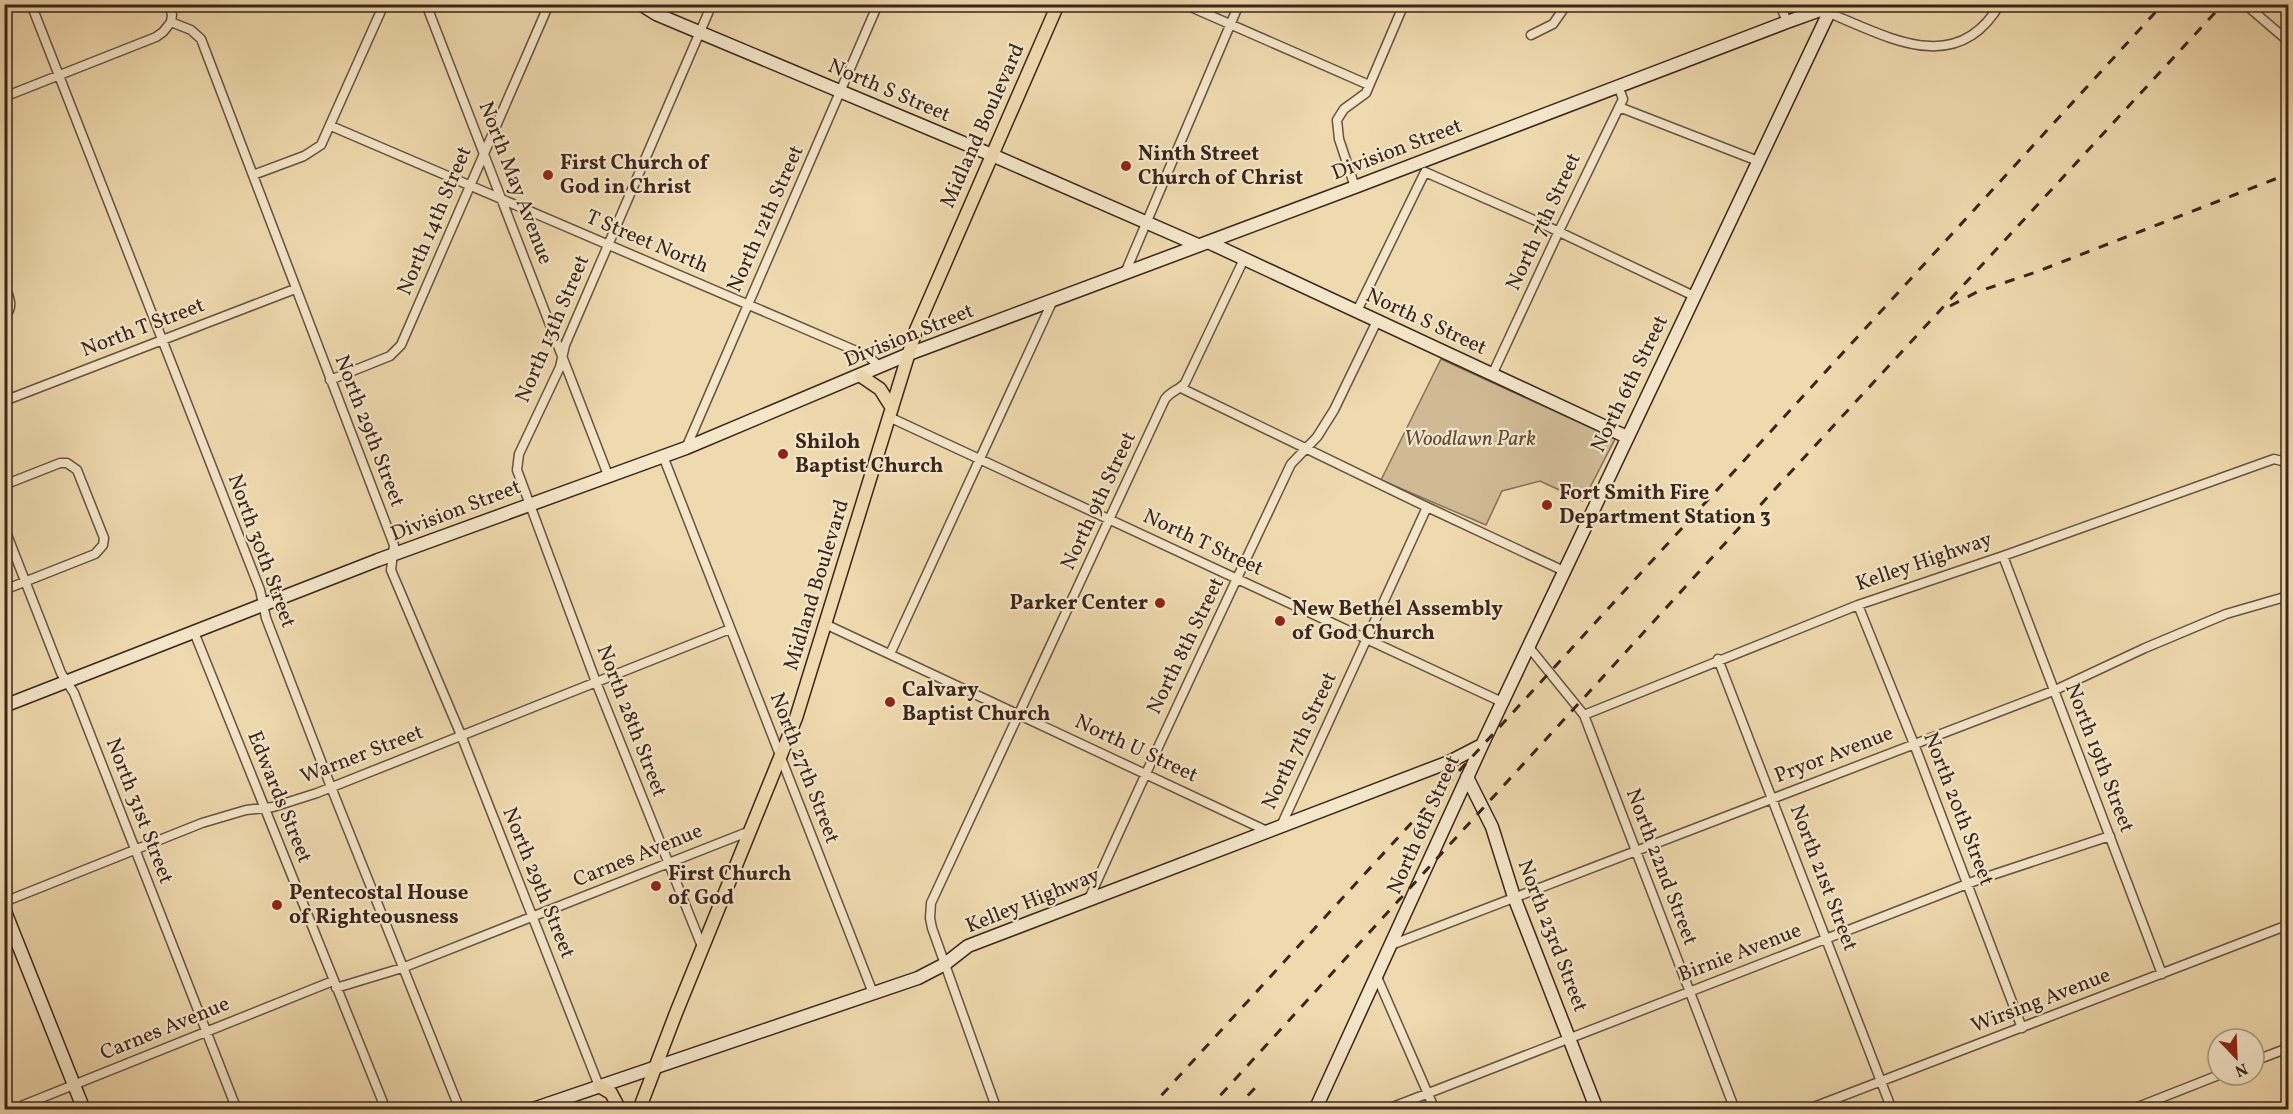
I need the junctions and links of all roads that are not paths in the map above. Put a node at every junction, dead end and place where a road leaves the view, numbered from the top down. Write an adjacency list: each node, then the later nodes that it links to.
1 (31, 4): 24 (street, North 30th Street)
2 (169, 4): 18 (street)
3 (384, 4): 30 (street)
4 (426, 4): 31 (street, North May Avenue)
5 (549, 4): 31 (street, North 14th Street)
6 (712, 4): 21 (street, North 13th Street)
7 (878, 4): 27 (street, North 12th Street)
8 (1058, 4): 32 (main road, Midland Boulevard)
9 (1184, 4): 20 (street)
10 (1239, 4): 20 (street)
11 (1404, 4): 25 (street)
12 (1567, 4): 22 (street)
13 (1780, 4): 19 (street)
14 (2000, 4): 17 (street)
15 (2245, 4): 23 (street)
16 (637, 5): 21 (street, North S Street)
17 (1831, 9): 19 (street, Division Street); 33 (street, North 6th Street)
18 (171, 22): 24 (street); 35 (street, North 29th Street)
19 (1787, 22): 26 (street, Division Street)
20 (1230, 25): 25 (street); 39 (street)
21 (700, 32): 27 (street, North S Street); 42 (street, North 13th Street)
22 (1531, 35)
23 (2289, 40)
24 (58, 75): 28 (street); 53 (street, North 30th Street)
25 (1369, 85): 37 (street)
26 (1618, 86): 29 (street, North 7th Street); 34 (street, Division Street)
27 (841, 93): 32 (street, North S Street); 49 (street, North 12th Street)
28 (4, 97)
29 (1619, 107): 33 (street); 40 (street, North 7th Street)
30 (331, 126): 35 (street); 36 (street, T Street North)
31 (484, 154): 36 (street, North 14th Street); 38 (street, North May Avenue)
32 (992, 155): 39 (street, North S Street); 54 (main road, Midland Boulevard)
33 (1758, 161): 47 (street, North 6th Street)
34 (1422, 167): 37 (street, Division Street); 40 (street); 50 (street)
35 (253, 175): 46 (street, North 29th Street)
36 (471, 185): 38 (street, T Street North); 59 (street, North 14th Street)
37 (1355, 188): 41 (street, Division Street)
38 (501, 199): 42 (street, T Street North); 55 (street, North May Avenue)
39 (1145, 223): 41 (street, North S Street); 44 (street)
40 (1558, 232): 47 (street); 57 (street, North 7th Street)
41 (1203, 244): 43 (street, North S Street); 44 (street, Division Street)
42 (608, 245): 49 (street, T Street North); 55 (street, North 13th Street)
43 (1244, 259): 50 (street, North S Street); 60 (street, North 9th Street)
44 (1125, 273): 48 (street, Division Street)
45 (4, 284): 51 (street)
46 (295, 288): 53 (street, North T Street); 59 (street, North 29th Street)
47 (1694, 296): 63 (street, North 6th Street)
48 (1053, 300): 54 (street, Division Street); 67 (street)
49 (747, 305): 56 (street, T Street North); 64 (street, North 12th Street)
50 (1357, 311): 52 (street, North S Street)
51 (4, 317)
52 (1377, 321): 57 (street, North S Street); 65 (street, North 8th Street)
53 (161, 341): 61 (street, North T Street); 83 (street, North 30th Street)
54 (909, 354): 56 (street, Division Street); 62 (main road, Midland Boulevard)
55 (562, 356): 69 (street, North May Avenue); 71 (street, North 13th Street)
56 (880, 367): 58 (street, Division Street)
57 (1492, 375): 63 (street, North S Street)
58 (861, 376): 62 (main road); 64 (street, Division Street)
59 (330, 380): 75 (street, North 29th Street)
60 (1181, 387): 65 (street); 73 (street, North 9th Street)
61 (4, 401)
62 (890, 413): 67 (street, North T Street); 84 (main road, Midland Boulevard)
63 (1627, 437): 77 (street, North 6th Street)
64 (686, 448): 66 (street, Division Street)
65 (1307, 448): 72 (street); 78 (street, North 8th Street)
66 (663, 456): 69 (street, Division Street); 85 (street, North 27th Street)
67 (980, 459): 73 (street, North T Street); 89 (street)
68 (2285, 463): 76 (street, Kelley Highway)
69 (609, 475): 71 (street, Division Street)
70 (4, 485): 79 (street)
71 (528, 504): 75 (street, Division Street); 92 (street, North 28th Street)
72 (1427, 507): 77 (street); 87 (street, North 7th Street)
73 (1110, 519): 78 (street, North T Street); 96 (street, North 9th Street)
74 (4, 526): 79 (street, North 31st Street)
75 (392, 555): 83 (street, Division Street); 98 (street, North 29th Street)
76 (2004, 556): 82 (street, Kelley Highway); 93 (street, North 19th Street)
77 (1564, 571): 88 (street, North 6th Street)
78 (1238, 579): 87 (street, North T Street); 102 (street, North 8th Street)
79 (26, 581): 80 (street); 91 (street, North 31st Street)
80 (4, 590)
81 (2289, 596): 93 (street, Pryor Avenue)
82 (1858, 604): 90 (street, Kelley Highway); 99 (street, North 20th Street)
83 (262, 606): 86 (street, Division Street); 104 (street, North 30th Street)
84 (825, 624): 89 (street, North U Street); 101 (main road, Midland Boulevard)
85 (729, 629): 92 (street, Warner Street); 101 (street, North 27th Street)
86 (194, 632): 91 (street, Division Street); 106 (street, Edwards Street)
87 (1367, 639): 94 (street, North T Street); 107 (street, North 7th Street)
88 (1528, 646): 94 (street, North 6th Street); 97 (street, North 22nd Street)
89 (890, 654): 96 (street, North U Street)
90 (1718, 659): 97 (street, Kelley Highway); 105 (street, North 21st Street)
91 (67, 681): 95 (street, Division Street); 111 (street, North 31st Street)
92 (596, 682): 98 (street, Warner Street); 113 (street, North 28th Street)
93 (2053, 691): 99 (street, Pryor Avenue); 110 (street, North 19th Street)
94 (1502, 702): 100 (street, North 6th Street)
95 (4, 706)
96 (1019, 714): 102 (street, North U Street); 124 (street, North 9th Street)
97 (1584, 715): 112 (street, North 22nd Street)
98 (460, 735): 104 (street, Warner Street); 119 (street, North 29th Street)
99 (1914, 744): 105 (street, Pryor Avenue); 114 (street, North 20th Street)
100 (1482, 745): 103 (street, North 6th Street); 107 (street, Kelley Highway)
101 (780, 757): 108 (main road, Midland Boulevard); 130 (street, North 27th Street)
102 (1146, 774): 109 (street, North U Street); 116 (street, North 8th Street)
103 (1467, 777): 115 (street, North 23rd Street); 122 (street, North 6th Street)
104 (331, 787): 106 (street, Warner Street); 125 (street, North 30th Street)
105 (1773, 798): 112 (street, Pryor Avenue); 121 (street, North 21st Street)
106 (264, 808): 111 (street, Warner Street); 128 (street, Edwards Street)
107 (1281, 826): 109 (street, Kelley Highway)
108 (751, 831): 113 (street, Carnes Avenue); 123 (main road, Midland Boulevard)
109 (1267, 831): 116 (street, Kelley Highway)
110 (2110, 836): 114 (street, Birnie Avenue); 126 (street, North 19th Street)
111 (135, 850): 117 (street, Warner Street); 132 (street, North 31st Street)
112 (1636, 851): 115 (street, Pryor Avenue); 129 (street, North 22nd Street)
113 (668, 863): 119 (street, Carnes Avenue); 123 (street, North 28th Street)
114 (1967, 885): 121 (street, Birnie Avenue); 131 (street, North 20th Street)
115 (1515, 897): 122 (street, Pryor Avenue); 133 (street, North 23rd Street)
116 (1089, 899): 124 (street, Kelley Highway)
117 (4, 902)
118 (4, 909): 139 (street)
119 (533, 918): 125 (street, Carnes Avenue); 140 (street, North 29th Street)
120 (2289, 926): 126 (street, Wirsing Avenue)
121 (1826, 939): 129 (street, Birnie Avenue); 138 (street, North 21st Street)
122 (1391, 945): 127 (street, North 6th Street)
123 (703, 949): 136 (main road, Midland Boulevard)
124 (945, 964): 130 (street, Kelley Highway); 150 (street)
125 (402, 968): 128 (street, Carnes Avenue); 146 (street, North 30th Street)
126 (2162, 974): 131 (street, Wirsing Avenue)
127 (1377, 977): 141 (street); 151 (street, North 6th Street)
128 (335, 984): 132 (street, Carnes Avenue); 145 (street, Edwards Street)
129 (1690, 992): 133 (street, Birnie Avenue); 155 (street, North 22nd Street)
130 (873, 993): 136 (street, Kelley Highway)
131 (2022, 1028): 138 (street, Wirsing Avenue)
132 (207, 1031): 139 (street, Carnes Avenue); 144 (street, North 31st Street)
133 (1569, 1038): 141 (street, Birnie Avenue); 154 (street, North 23rd Street)
134 (2289, 1048): 135 (street)
135 (2266, 1057)
136 (658, 1066): 140 (street, Kelley Highway); 149 (main road, Midland Boulevard)
137 (2206, 1080): 158 (street)
138 (1881, 1081): 156 (street, Wirsing Avenue); 157 (street, North 21st Street)
139 (75, 1084): 142 (street, Carnes Avenue); 143 (street)
140 (598, 1086): 147 (street, Kelley Highway); 148 (main road)
141 (1428, 1093): 152 (street, Birnie Avenue); 153 (street)
142 (11, 1110)
143 (84, 1110)
144 (237, 1110)
145 (386, 1110)
146 (460, 1110)
147 (530, 1110)
148 (620, 1110)
149 (639, 1110)
150 (997, 1110)
151 (1315, 1110)
152 (1385, 1110)
153 (1435, 1110)
154 (1597, 1110)
155 (1735, 1110)
156 (1806, 1110)
157 (1892, 1110)
158 (2130, 1110)

